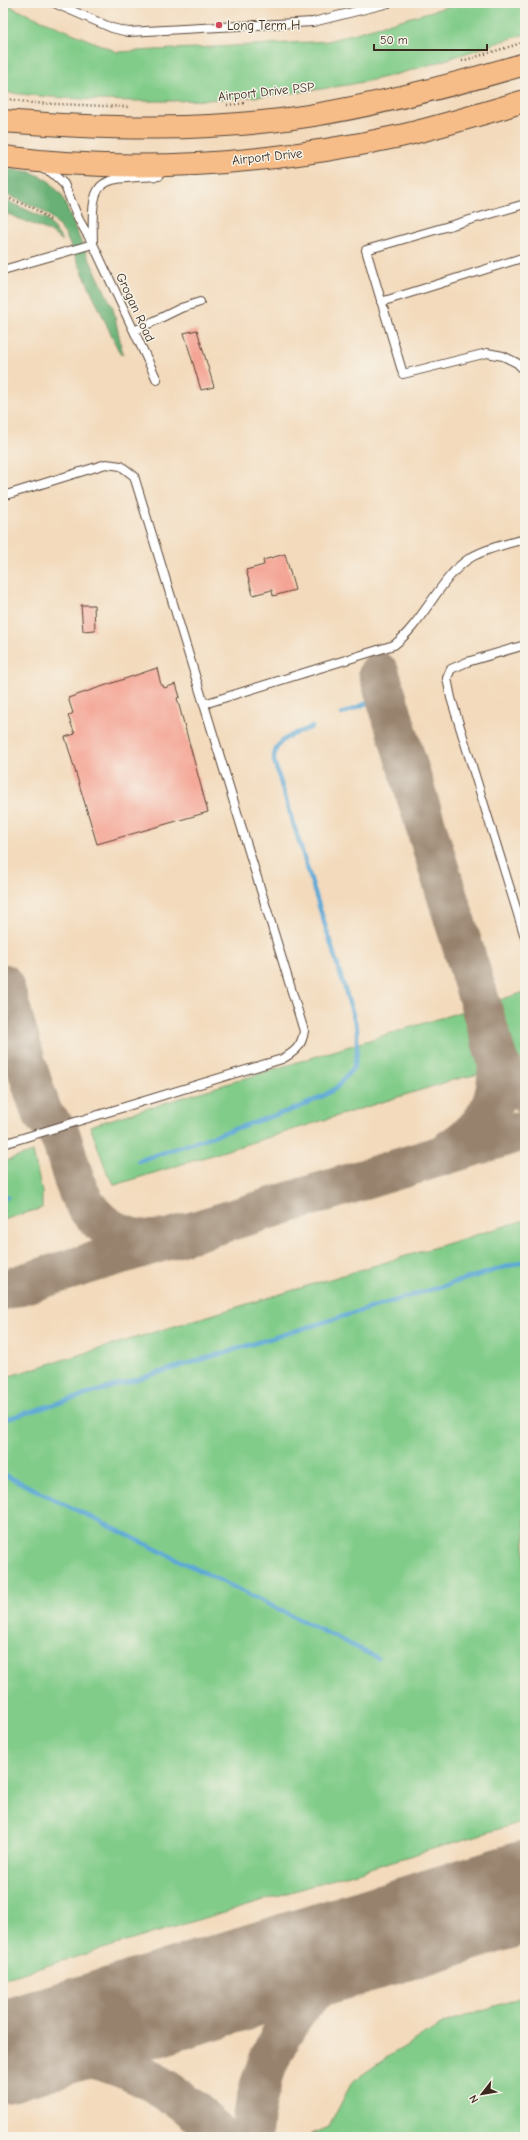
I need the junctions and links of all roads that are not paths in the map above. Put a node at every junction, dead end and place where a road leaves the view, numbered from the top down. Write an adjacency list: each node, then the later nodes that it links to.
1 (54, 3): 2 (lane)
2 (389, 3)
3 (525, 64): 5 (main road)
4 (525, 101): 7 (main road, Airport Drive)
5 (3, 121)
6 (7, 158): 7 (main road, Airport Drive); 11 (lane, Grogan Road)
7 (256, 159): 8 (lane)
8 (184, 174)
9 (170, 175): 11 (lane, Grogan Road)
10 (525, 204): 15 (lane)
11 (93, 244): 13 (lane); 16 (lane, Grogan Road)
12 (525, 257): 15 (lane)
13 (3, 270)
14 (200, 302): 16 (lane)
15 (381, 302): 17 (lane)
16 (134, 331): 18 (lane, Grogan Road)
17 (525, 371)
18 (157, 380)
19 (3, 496): 22 (lane)
20 (525, 539): 22 (lane)
21 (525, 645): 23 (lane)
22 (204, 704): 24 (lane)
23 (525, 937)
24 (3, 1144)

